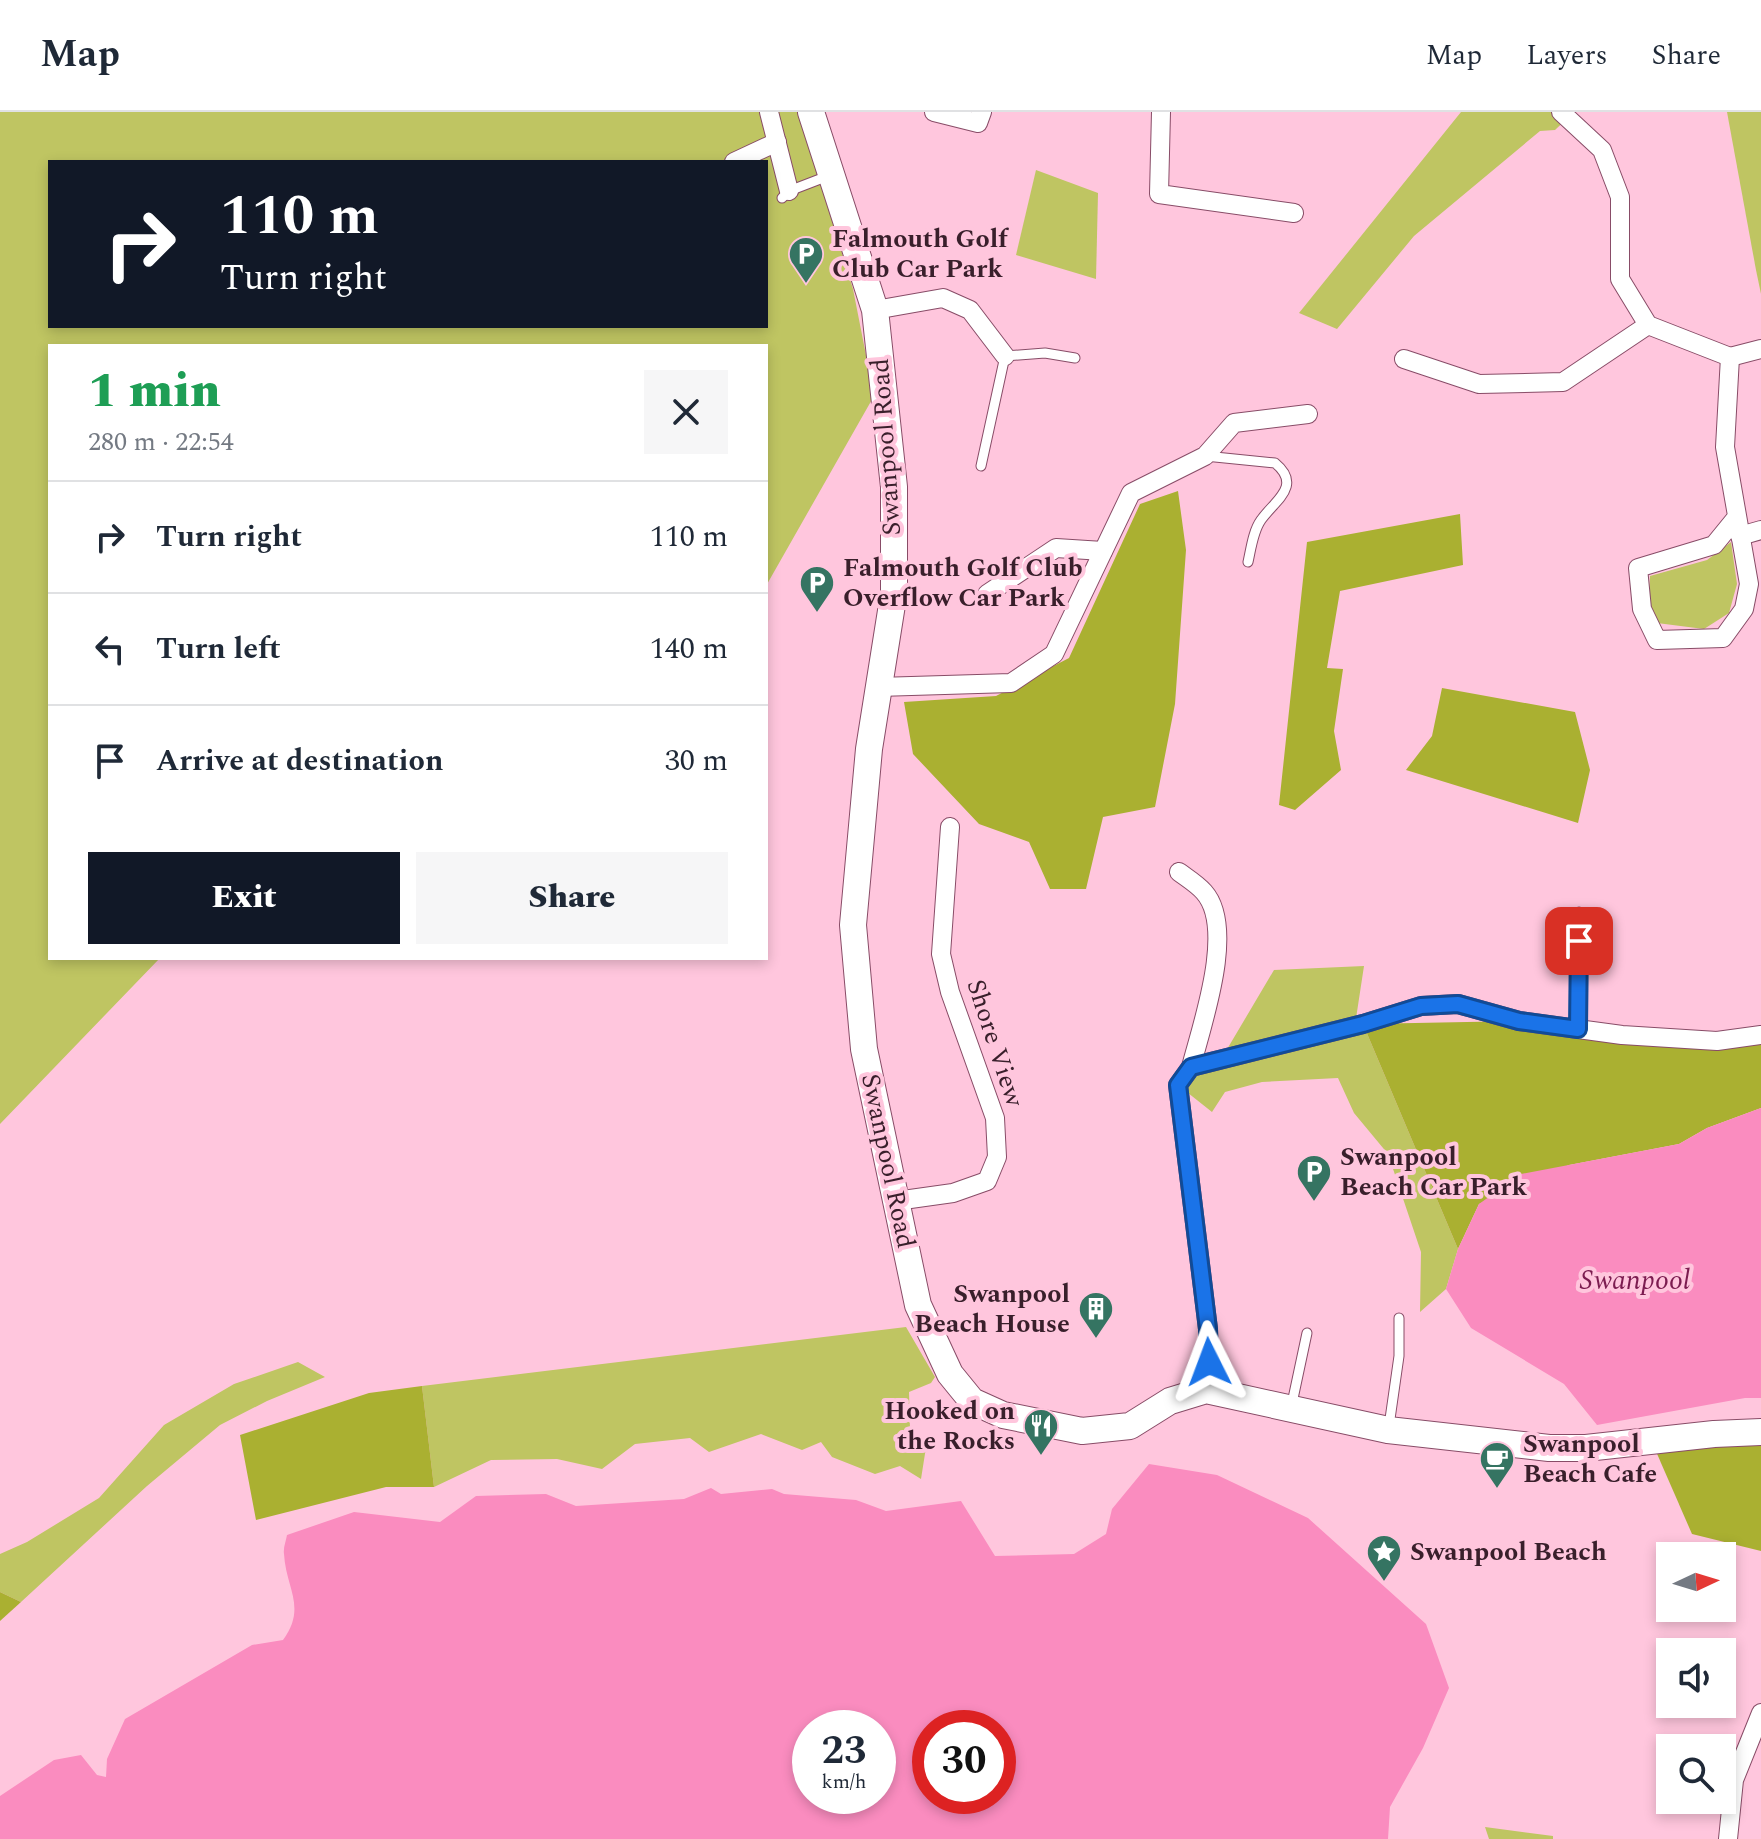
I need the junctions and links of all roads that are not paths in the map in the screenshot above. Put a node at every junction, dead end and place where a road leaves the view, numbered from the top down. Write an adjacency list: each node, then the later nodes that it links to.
1 (769, 112): 7 (street)
2 (811, 112): 9 (street, Swanpool Road)
3 (934, 112): 4 (street)
4 (982, 112)
5 (1161, 112): 11 (street)
6 (1561, 112): 13 (street)
7 (777, 142): 8 (street); 10 (street)
8 (738, 160)
9 (832, 176): 10 (lane); 12 (street, Swanpool Road)
10 (786, 195)
11 (1294, 213)
12 (875, 310): 15 (street); 27 (street, Swanpool Road)
13 (1648, 325): 16 (street); 18 (street)
14 (1761, 349): 16 (street)
15 (1005, 356): 17 (lane); 21 (lane)
16 (1730, 357): 22 (street)
17 (1075, 358)
18 (1404, 359)
19 (1308, 414): 20 (street)
20 (1205, 456): 24 (street); 25 (lane)
21 (981, 466)
22 (1738, 527): 22 (street); 23 (street)
23 (1761, 530)
24 (1103, 551): 26 (street); 27 (street)
25 (1248, 562)
26 (987, 594)
27 (878, 687): 34 (street, Swanpool Road)
28 (950, 827): 34 (street, Shore View)
29 (1179, 872): 33 (street)
30 (1579, 912): 31 (lane)
31 (1578, 1029): 32 (street); 33 (street)
32 (1761, 1035)
33 (1191, 1067): 37 (street)
34 (896, 1201): 37 (street, Swanpool Road)
35 (1399, 1318): 39 (lane)
36 (1307, 1333): 38 (lane)
37 (1206, 1390): 38 (street)
38 (1291, 1409): 39 (street)
39 (1388, 1430): 40 (street)
40 (1761, 1432)
41 (1761, 1713): 42 (street)
42 (1728, 1839)

